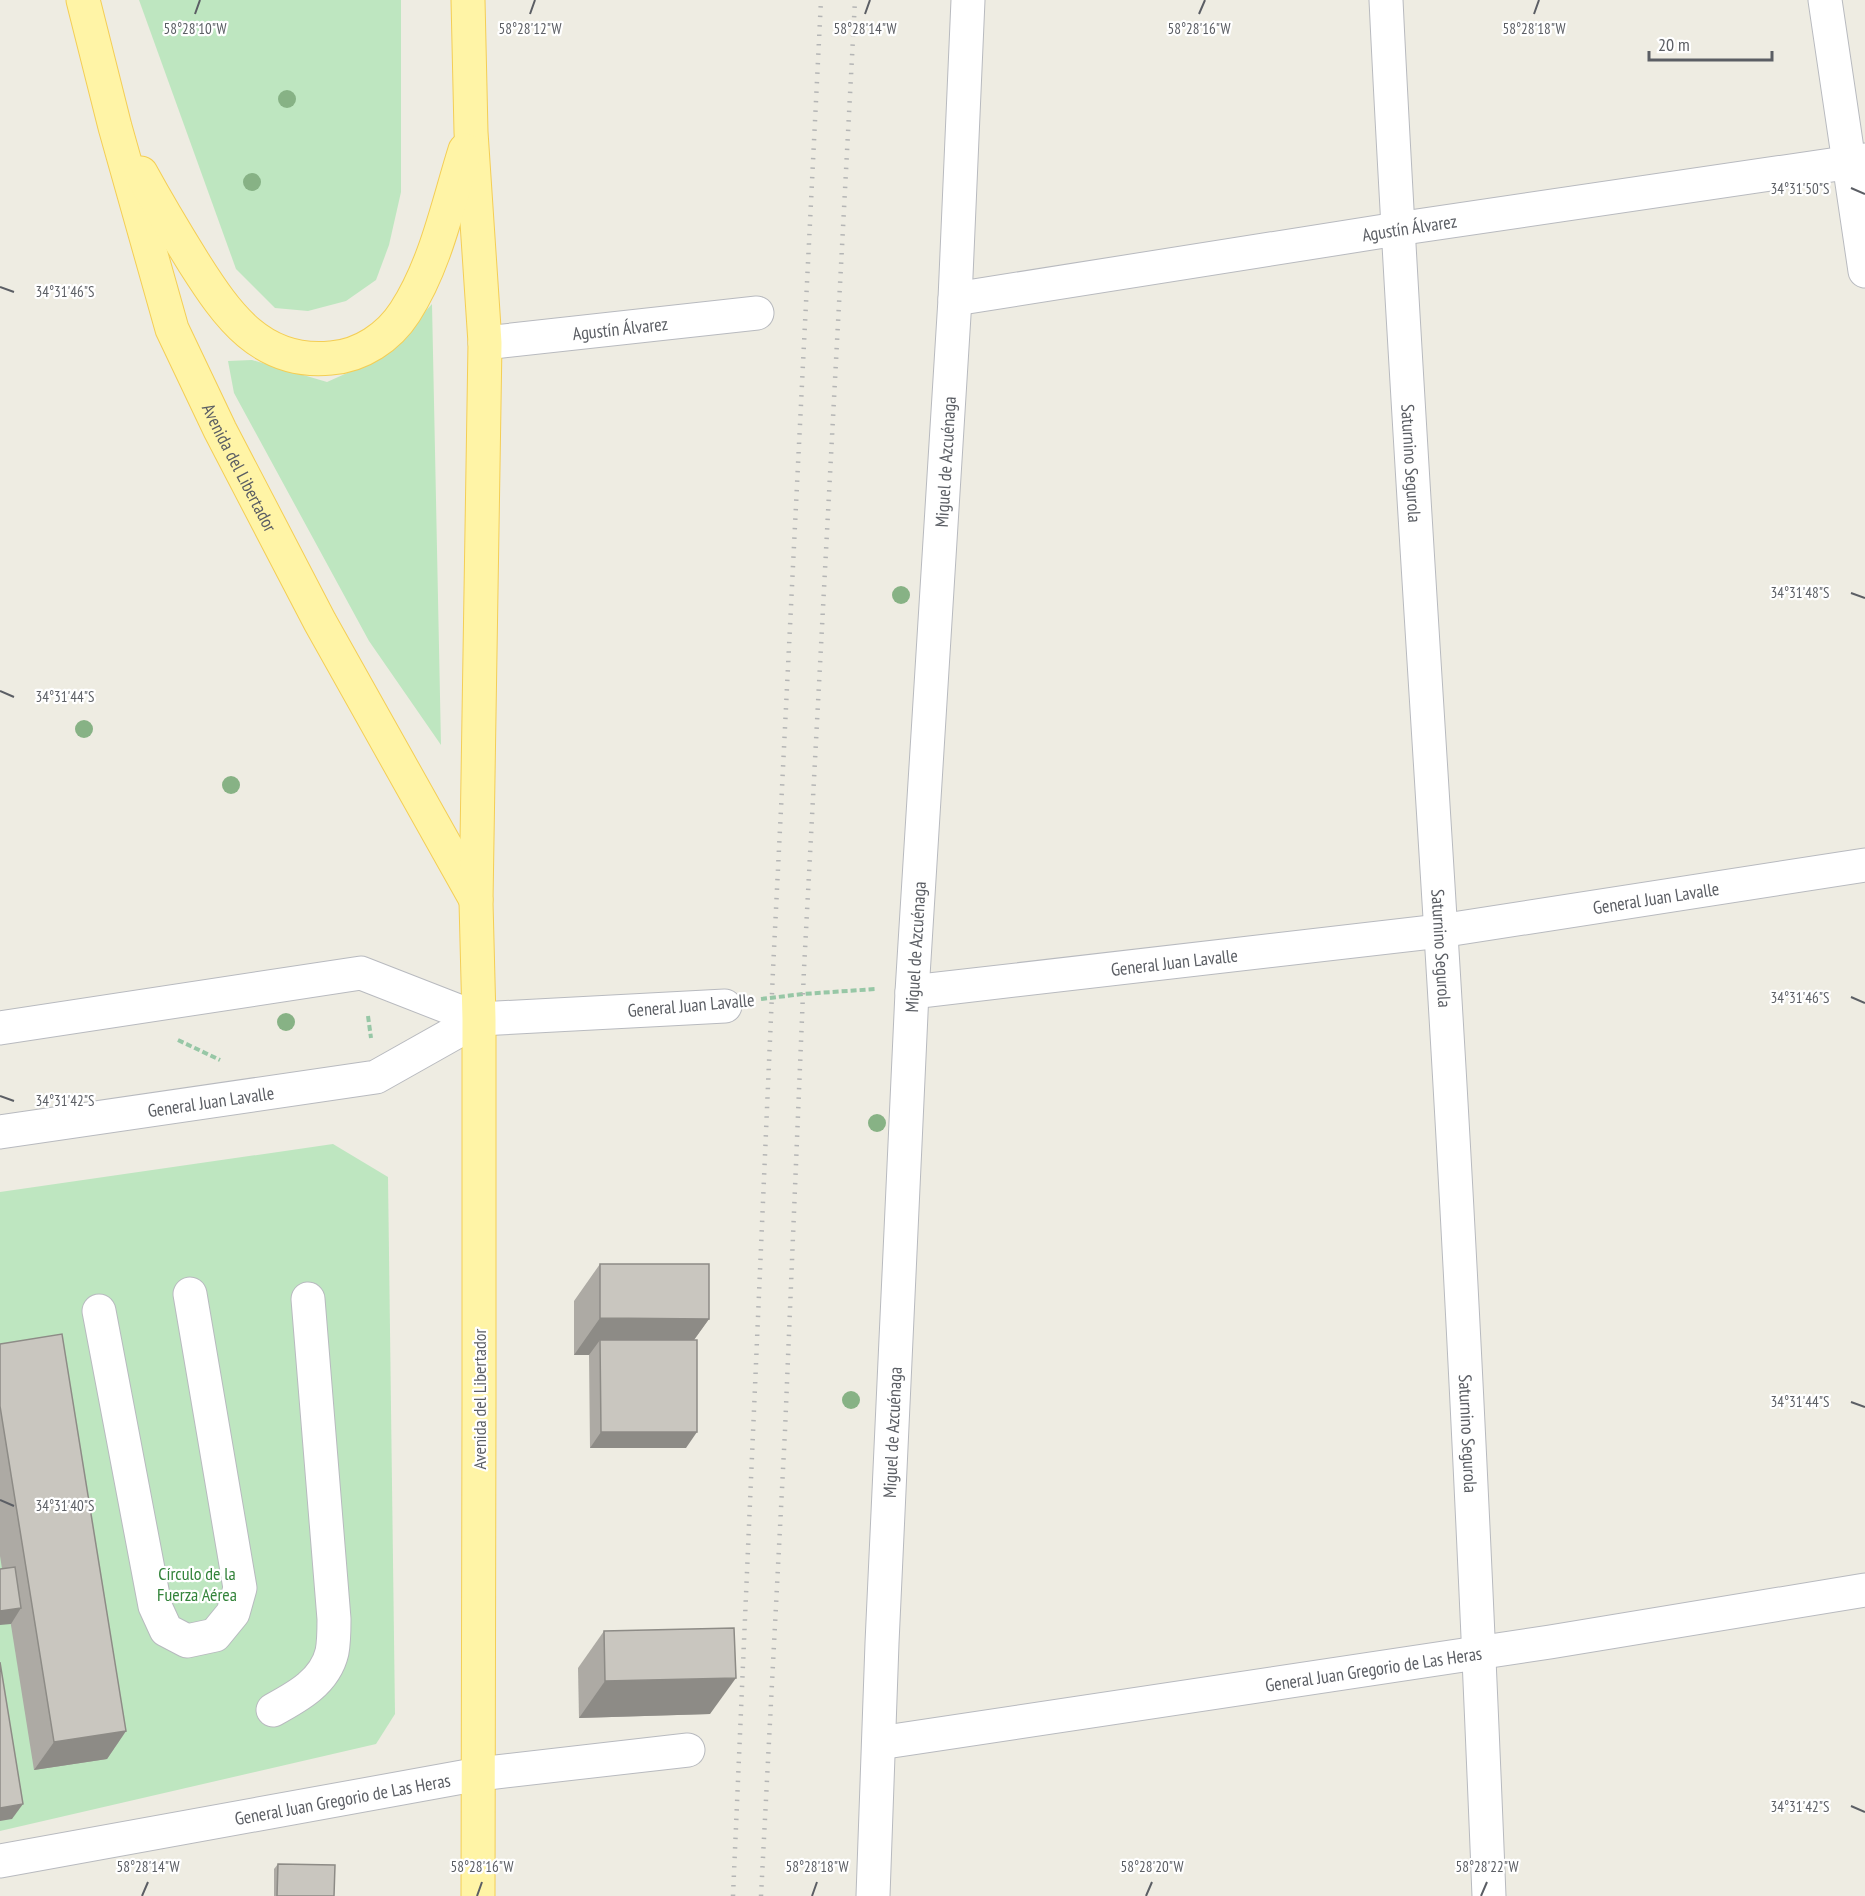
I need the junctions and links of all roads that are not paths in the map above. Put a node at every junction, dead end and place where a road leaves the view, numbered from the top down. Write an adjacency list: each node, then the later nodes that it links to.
1 (82, 0): 6 (main road, Avenida del Libertador)
2 (468, 0): 7 (main road, Avenida del Libertador)
3 (968, 0): 11 (street, Miguel de Azcuénaga)
4 (1386, 0): 9 (street, Saturnino Segurola)
5 (1826, 0): 8 (street)
6 (115, 128): 7 (main road); 15 (main road, Avenida del Libertador)
7 (471, 132): 13 (main road, Avenida del Libertador)
8 (1857, 161): 9 (street, Agustín Álvarez); 10 (street)
9 (1397, 229): 11 (street, Agustín Álvarez); 16 (street, Saturnino Segurola)
10 (1865, 271)
11 (955, 299): 17 (street, Miguel de Azcuénaga)
12 (757, 314): 13 (street, Agustín Álvarez)
13 (485, 343): 15 (main road, Avenida del Libertador)
14 (1865, 865): 16 (street, General Juan Lavalle)
15 (476, 902): 19 (main road, Avenida del Libertador)
16 (1440, 931): 17 (street, General Juan Lavalle); 26 (street, Saturnino Segurola)
17 (912, 992): 28 (street, Miguel de Azcuénaga)
18 (725, 1006): 19 (street, General Juan Lavalle)
19 (479, 1019): 20 (street, General Juan Lavalle); 21 (street, General Juan Lavalle); 30 (main road, Avenida del Libertador)
20 (0, 1028)
21 (0, 1132)
22 (190, 1294): 24 (street)
23 (308, 1299): 27 (street)
24 (99, 1311)
25 (1865, 1590): 26 (street, General Juan Gregorio de Las Heras)
26 (1478, 1651): 28 (street, General Juan Gregorio de Las Heras); 34 (street, Saturnino Segurola)
27 (273, 1710)
28 (879, 1743): 33 (street, Miguel de Azcuénaga)
29 (688, 1750): 30 (street, General Juan Gregorio de Las Heras)
30 (479, 1774): 31 (street, General Juan Gregorio de Las Heras); 32 (main road, Avenida del Libertador)
31 (0, 1861)
32 (478, 1896)
33 (873, 1896)
34 (1489, 1896)

